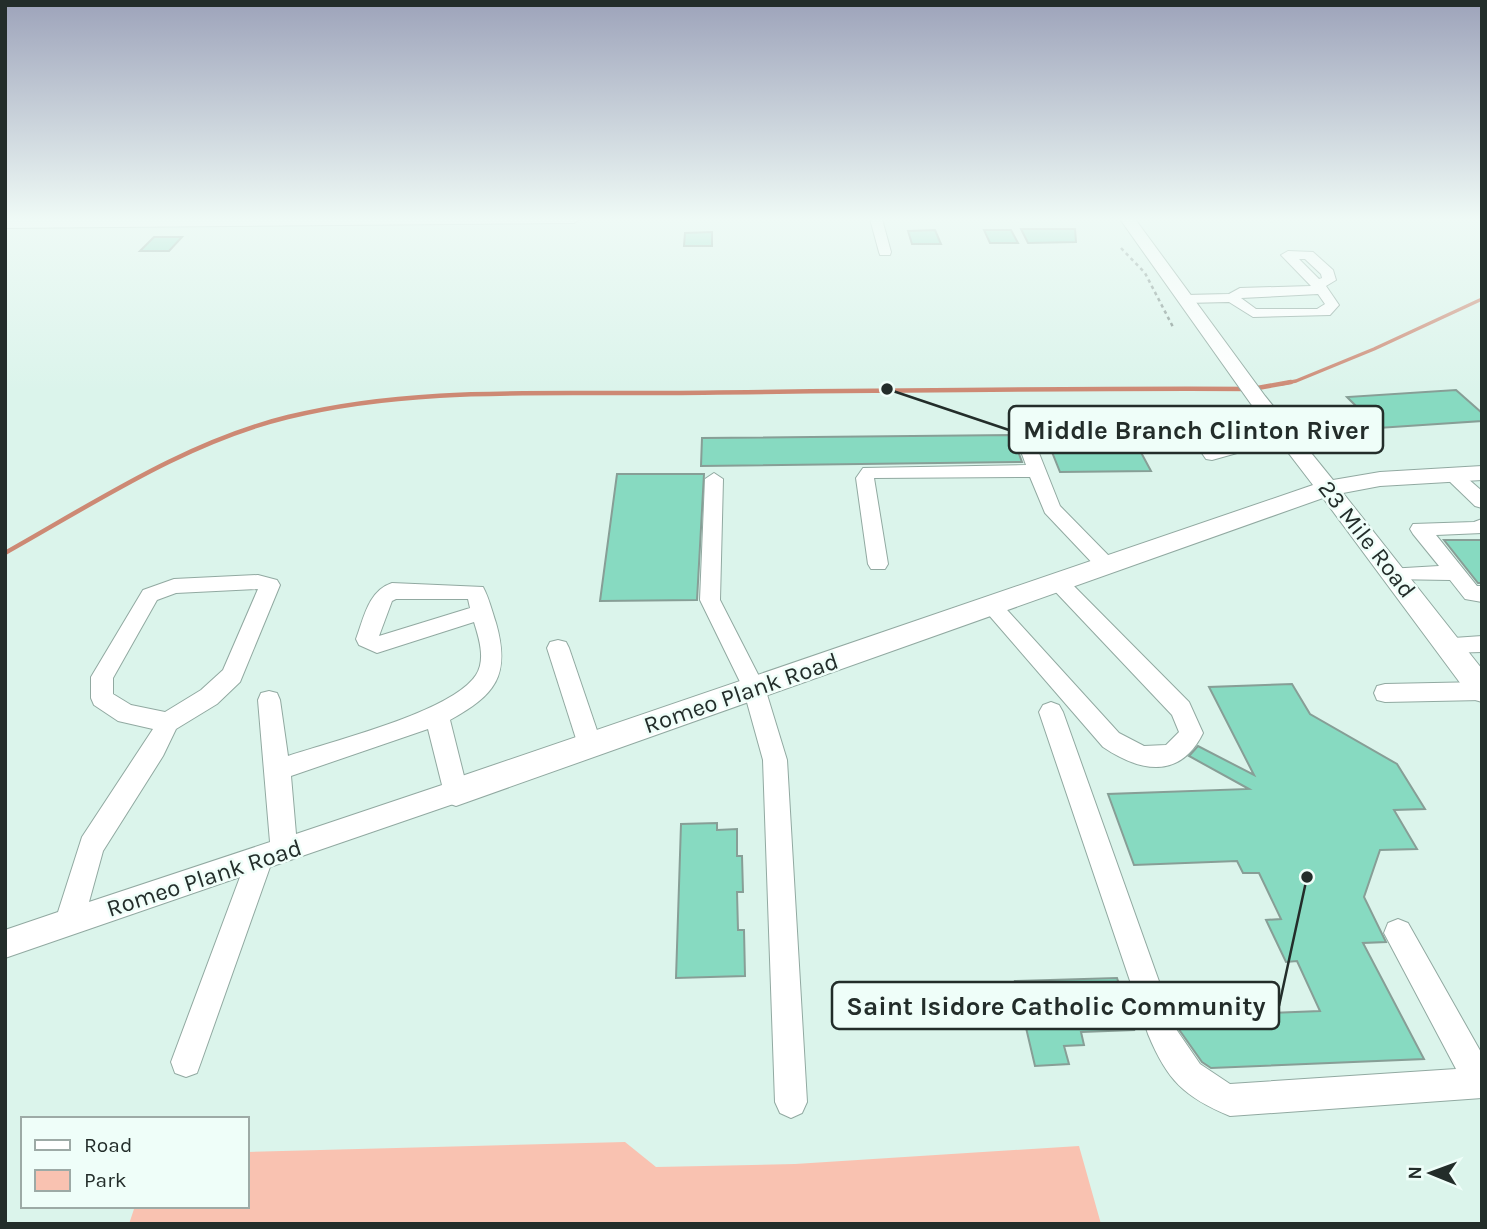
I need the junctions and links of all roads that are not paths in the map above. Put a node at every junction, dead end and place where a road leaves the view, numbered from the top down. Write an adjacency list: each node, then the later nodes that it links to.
1 (1169, 276): 3 (main road, 23 Mile Road)
2 (1232, 298): 2 (street); 3 (street)
3 (1185, 299): 4 (main road, 23 Mile Road)
4 (1285, 434): 5 (street); 9 (main road, 23 Mile Road)
5 (1037, 471): 12 (street); 13 (street)
6 (1482, 473): 7 (main road, Romeo Plank Road)
7 (1453, 475): 9 (main road, Romeo Plank Road); 10 (street)
8 (714, 479): 24 (street)
9 (1327, 488): 13 (main road, Romeo Plank Road); 15 (main road, 23 Mile Road)
10 (1482, 502)
11 (1482, 525): 14 (street)
12 (878, 564)
13 (1105, 565): 16 (main road, Romeo Plank Road)
14 (1455, 573): 15 (street); 17 (street)
15 (1395, 574): 21 (main road, 23 Mile Road)
16 (1057, 581): 18 (main road, Romeo Plank Road); 18 (street)
17 (1482, 594)
18 (991, 606): 24 (main road, Romeo Plank Road)
19 (482, 612): 19 (street); 29 (street)
20 (1482, 644): 21 (street)
21 (1447, 645): 23 (main road, 23 Mile Road)
22 (558, 648): 31 (street)
23 (1473, 667): 25 (main road, 23 Mile Road)
24 (754, 688): 31 (main road, Romeo Plank Road); 40 (street)
25 (1482, 691): 26 (street)
26 (1385, 693)
27 (269, 700): 32 (street)
28 (1051, 712): 39 (street)
29 (437, 716): 32 (street); 33 (street)
30 (168, 722): 30 (street); 35 (street)
31 (590, 745): 33 (main road, Romeo Plank Road)
32 (278, 770): 34 (street)
33 (456, 792): 34 (street, Romeo Plank Road)
34 (271, 855): 35 (street, Romeo Plank Road); 38 (street)
35 (69, 922): 37 (street, Romeo Plank Road)
36 (1398, 933): 39 (street)
37 (5, 944)
38 (186, 1062)
39 (1481, 1084)
40 (791, 1102)

